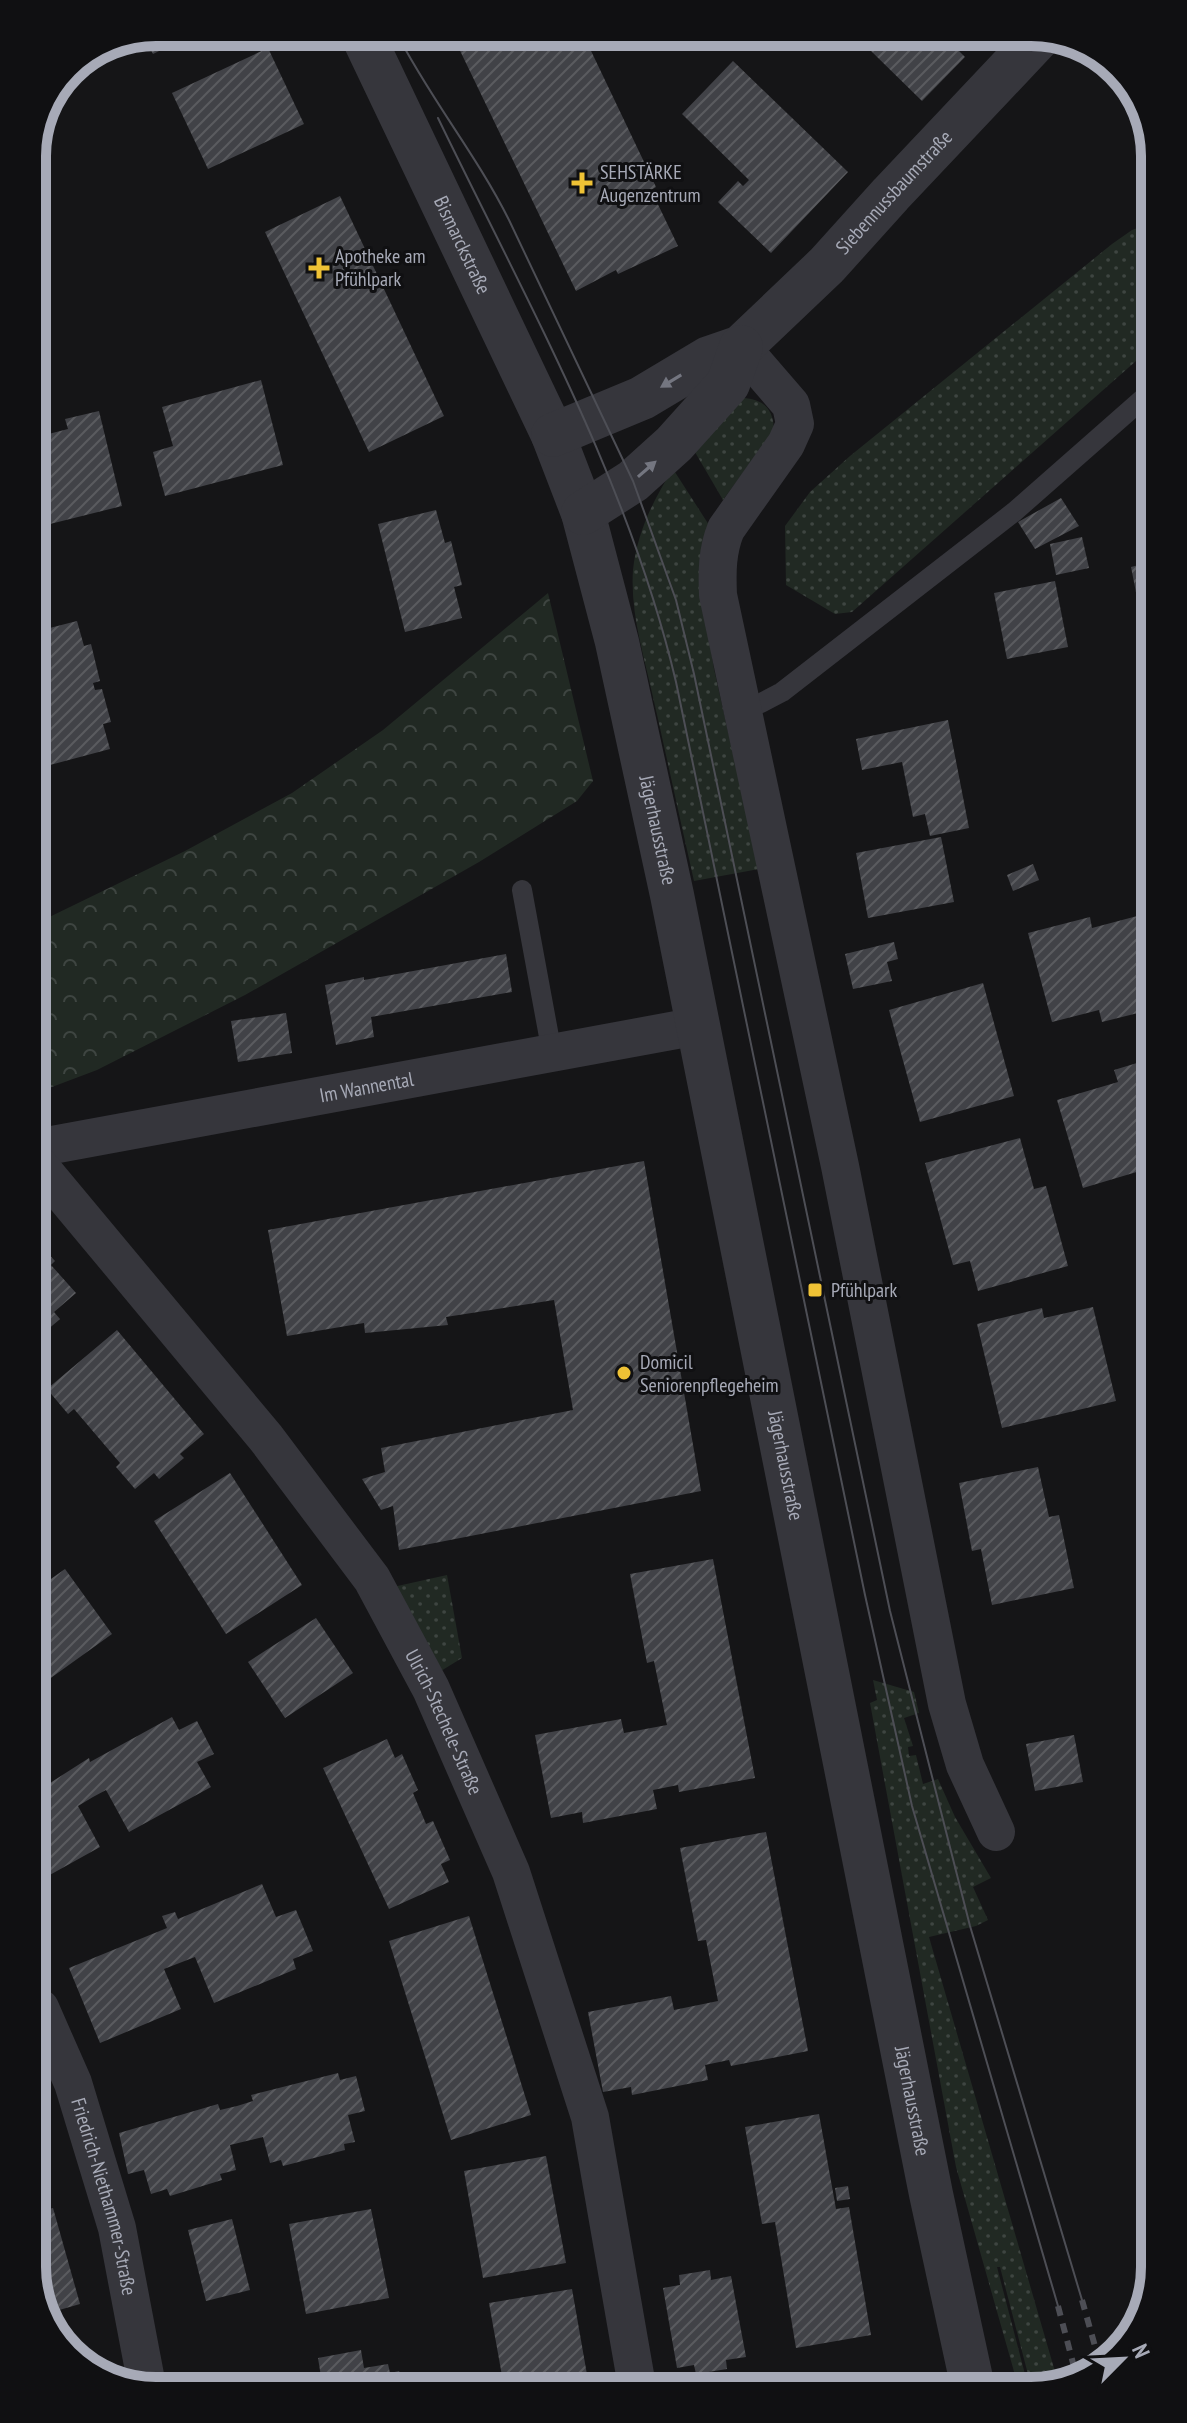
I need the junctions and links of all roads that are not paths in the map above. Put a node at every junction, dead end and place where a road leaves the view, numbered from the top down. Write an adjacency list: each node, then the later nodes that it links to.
1 (368, 46): 5 (street, Bismarckstraße)
2 (1031, 46): 3 (street, Siebennussbaumstraße)
3 (741, 347): 5 (street, Siebennussbaumstraße, one-way to 5); 6 (street, Siebennussbaumstraße, one-way to 3); 7 (street)
4 (1141, 400): 7 (lane)
5 (558, 447): 6 (street, Jägerhausstraße)
6 (583, 513): 9 (street, Jägerhausstraße)
7 (741, 708): 13 (street)
8 (522, 890): 10 (lane)
9 (698, 1026): 10 (street, Im Wannental); 17 (street, Jägerhausstraße)
10 (552, 1053): 11 (street, Im Wannental)
11 (46, 1146)
12 (46, 1174): 16 (street, Ulrich-Stechele-Straße)
13 (996, 1832)
14 (46, 2022): 15 (street, Friedrich-Niethammer-Straße)
15 (145, 2377)
16 (635, 2377)
17 (971, 2377)

